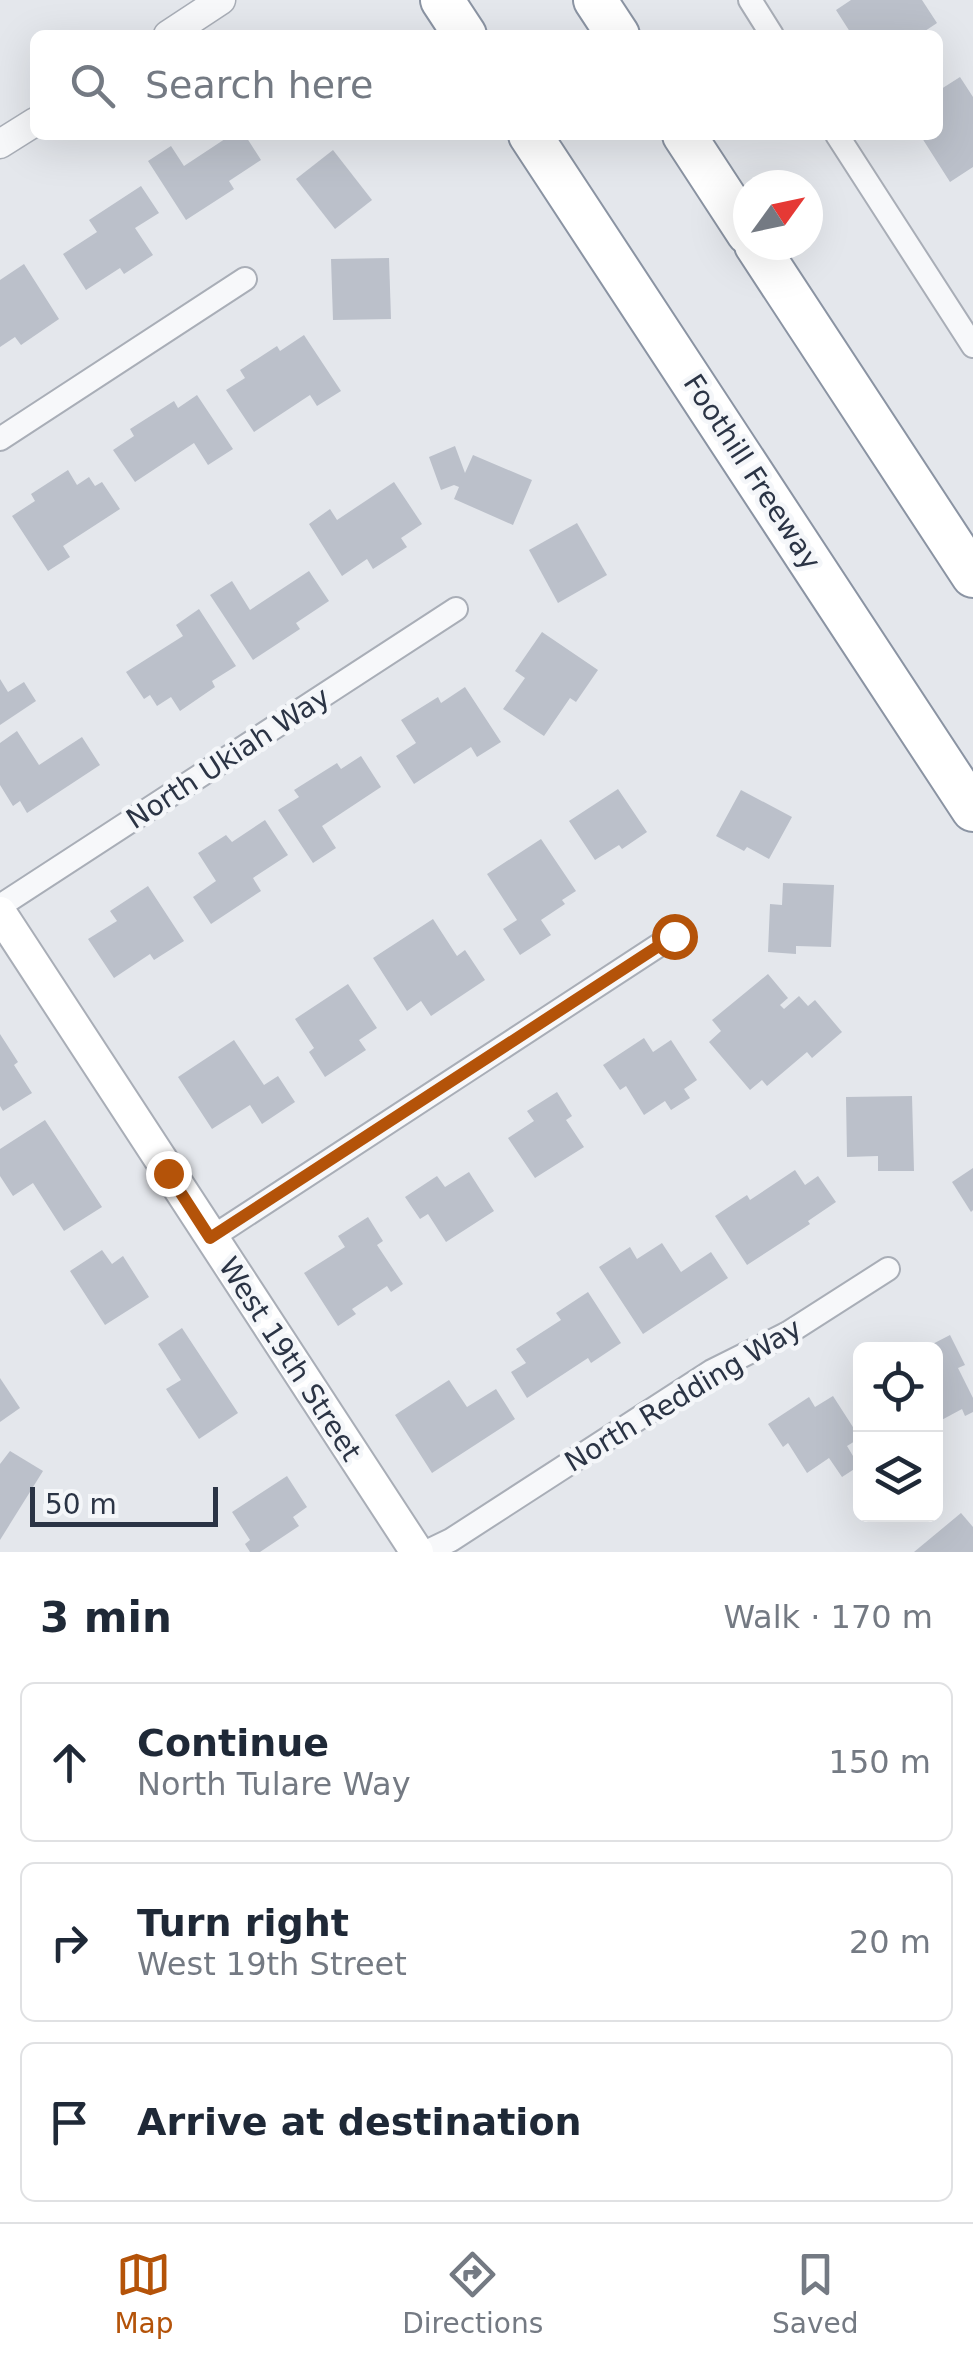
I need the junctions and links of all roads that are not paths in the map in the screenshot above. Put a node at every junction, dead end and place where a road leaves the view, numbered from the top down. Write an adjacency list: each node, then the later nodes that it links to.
1 (221, 0): 5 (street)
2 (442, 0): 6 (highway)
3 (595, 0): 7 (highway)
4 (750, 0): 8 (street)
5 (176, 30)
6 (462, 30)
7 (615, 30)
8 (769, 30)
9 (30, 125): 13 (street)
10 (533, 140): 21 (highway, Foothill Freeway)
11 (687, 140): 14 (highway)
12 (840, 140): 17 (street)
13 (0, 144)
14 (733, 210)
15 (766, 260): 19 (highway)
16 (245, 279): 18 (street)
17 (973, 346)
18 (0, 439)
19 (973, 576)
20 (456, 609): 22 (street, North Ukiah Way)
21 (973, 810)
22 (0, 909): 24 (main road, West 19th Street)
23 (674, 936): 24 (street)
24 (210, 1238): 26 (main road, West 19th Street)
25 (888, 1269): 27 (street, North Redding Way)
26 (417, 1552)
27 (426, 1552)

